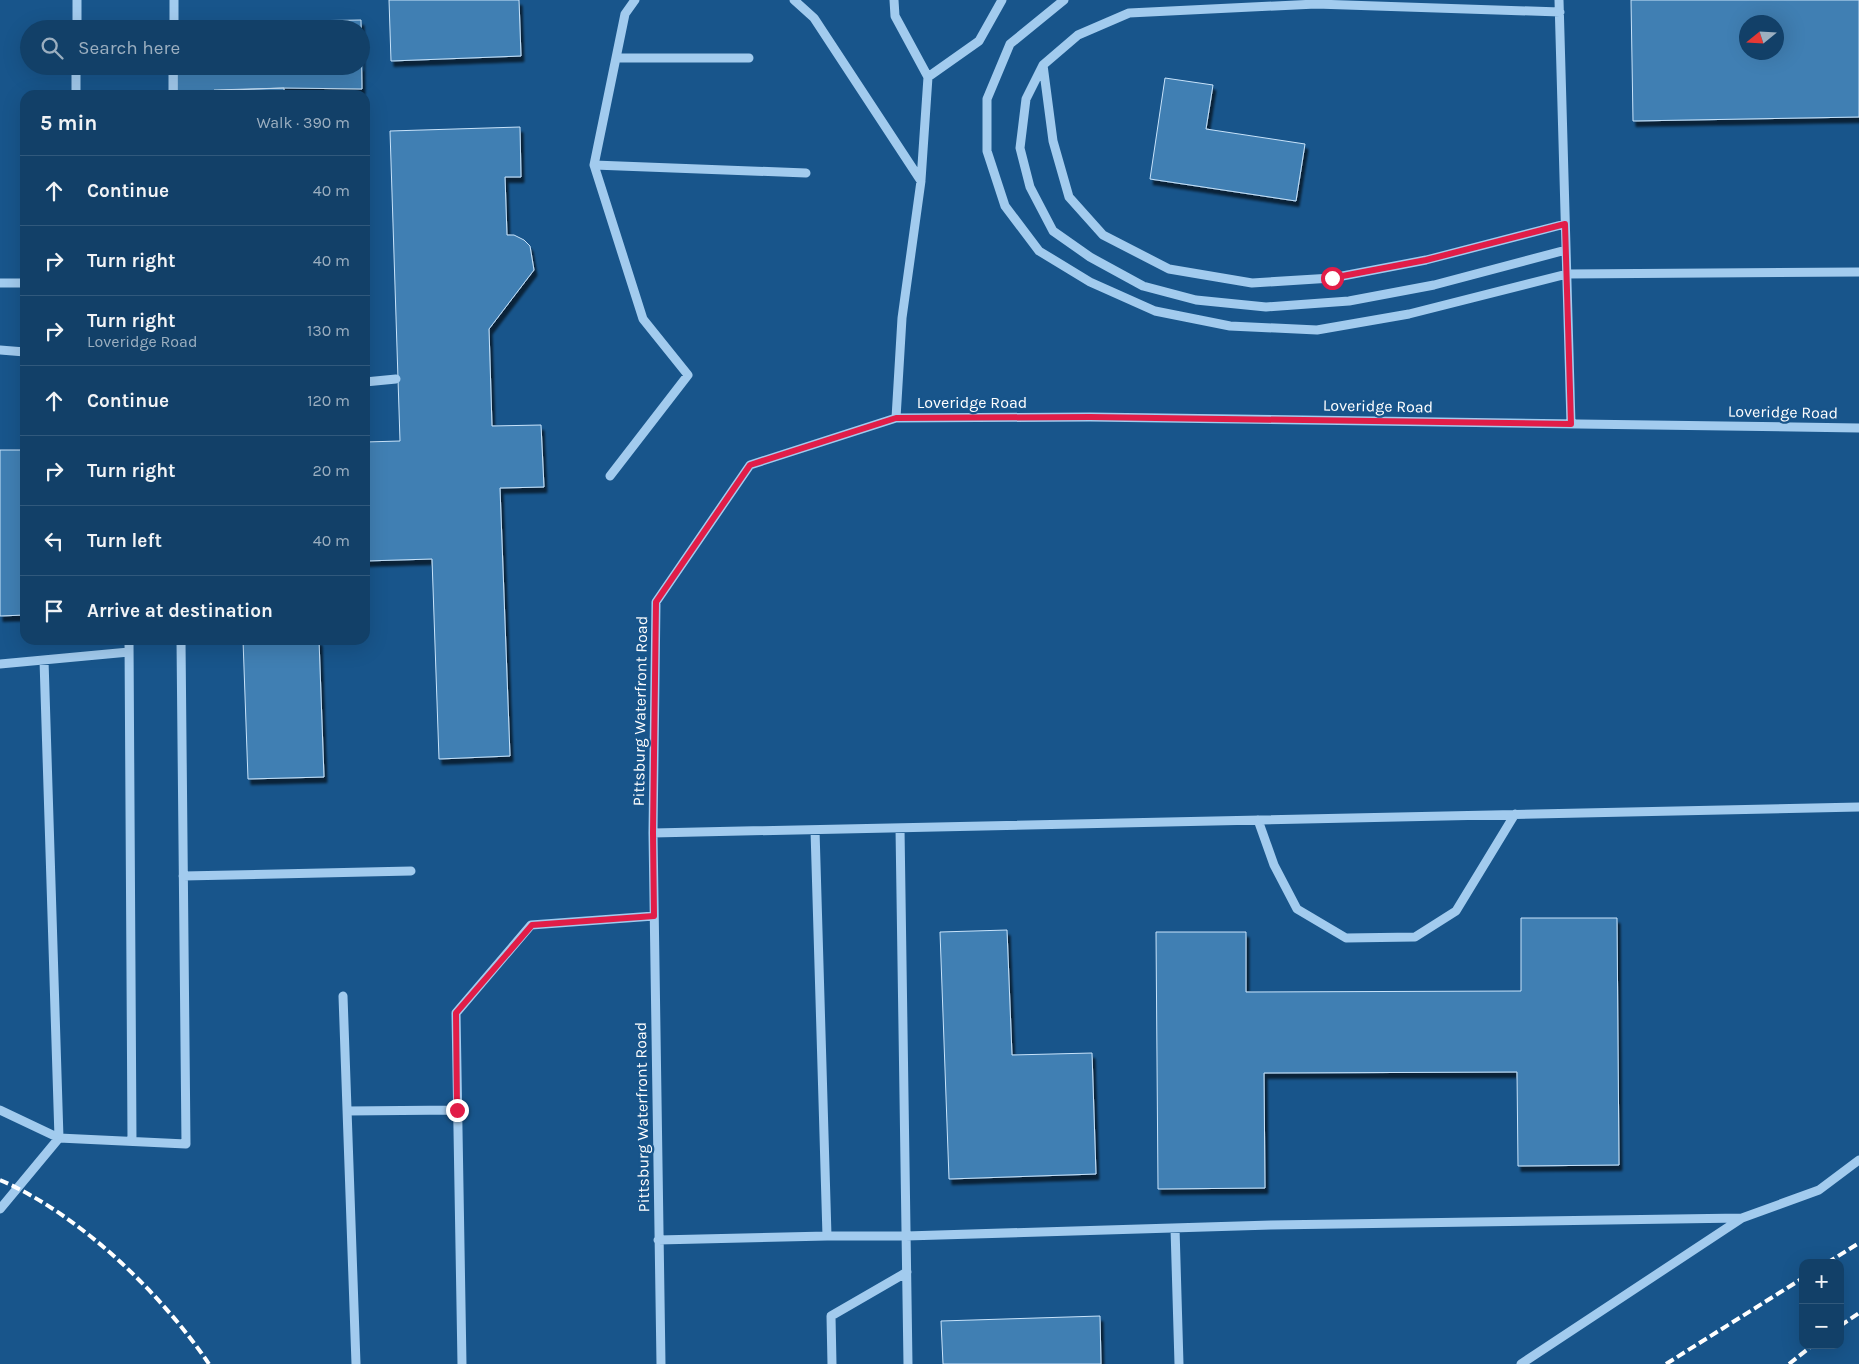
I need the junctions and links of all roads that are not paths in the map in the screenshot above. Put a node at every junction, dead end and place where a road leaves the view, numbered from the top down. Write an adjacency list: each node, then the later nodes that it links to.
1 (77, 0): 10 (street)
2 (174, 0): 11 (street)
3 (635, 0): 12 (street)
4 (794, 0): 22 (street)
5 (894, 0): 17 (street)
6 (1002, 0): 17 (street)
7 (1064, 0): 26 (street)
8 (1559, 0): 9 (street)
9 (1560, 12): 14 (street); 23 (street)
10 (77, 20)
11 (174, 20)
12 (616, 58): 13 (street); 20 (street)
13 (749, 58)
14 (1043, 65): 23 (street); 24 (street)
15 (76, 75): 18 (street)
16 (174, 75): 19 (street)
17 (928, 77): 22 (street)
18 (76, 90)
19 (173, 90)
20 (594, 165): 21 (street); 36 (street)
21 (806, 173)
22 (921, 181): 33 (street)
23 (1565, 224): 24 (street)
24 (1566, 250): 26 (street)
25 (1859, 272): 26 (street)
26 (1567, 274): 34 (street)
27 (20, 282): 28 (street)
28 (0, 283)
29 (0, 350): 30 (street)
30 (20, 352)
31 (396, 379): 32 (street)
32 (370, 382)
33 (896, 418): 34 (street, Loveridge Road); 47 (street, Pittsburg Waterfront Road)
34 (1571, 424): 35 (street, Loveridge Road)
35 (1859, 428)
36 (610, 476)
37 (129, 645): 39 (street)
38 (181, 645): 49 (street)
39 (129, 652): 40 (street); 56 (street)
40 (44, 660): 41 (street); 55 (street)
41 (0, 664)
42 (1859, 806): 43 (street)
43 (1515, 814): 44 (street); 44 (street)
44 (1258, 820): 45 (street)
45 (900, 828): 46 (street); 62 (street)
46 (815, 830): 47 (street); 61 (street)
47 (653, 833): 50 (street, Pittsburg Waterfront Road)
48 (411, 871): 49 (street)
49 (183, 876): 56 (street)
50 (654, 916): 53 (street); 63 (street, Pittsburg Waterfront Road)
51 (343, 996): 54 (street)
52 (0, 1110): 55 (street)
53 (457, 1110): 54 (street); 66 (street)
54 (347, 1111): 65 (street)
55 (59, 1138): 56 (street); 58 (street)
56 (132, 1141)
57 (1859, 1160): 59 (street)
58 (0, 1209)
59 (1742, 1218): 60 (street); 71 (street)
60 (1175, 1228): 62 (street); 70 (street)
61 (827, 1236): 62 (street); 63 (street)
62 (906, 1236): 64 (street)
63 (658, 1240): 67 (street, Pittsburg Waterfront Road)
64 (907, 1272): 68 (street); 69 (street)
65 (356, 1364)
66 (462, 1364)
67 (661, 1364)
68 (832, 1364)
69 (908, 1364)
70 (1179, 1364)
71 (1521, 1364)

